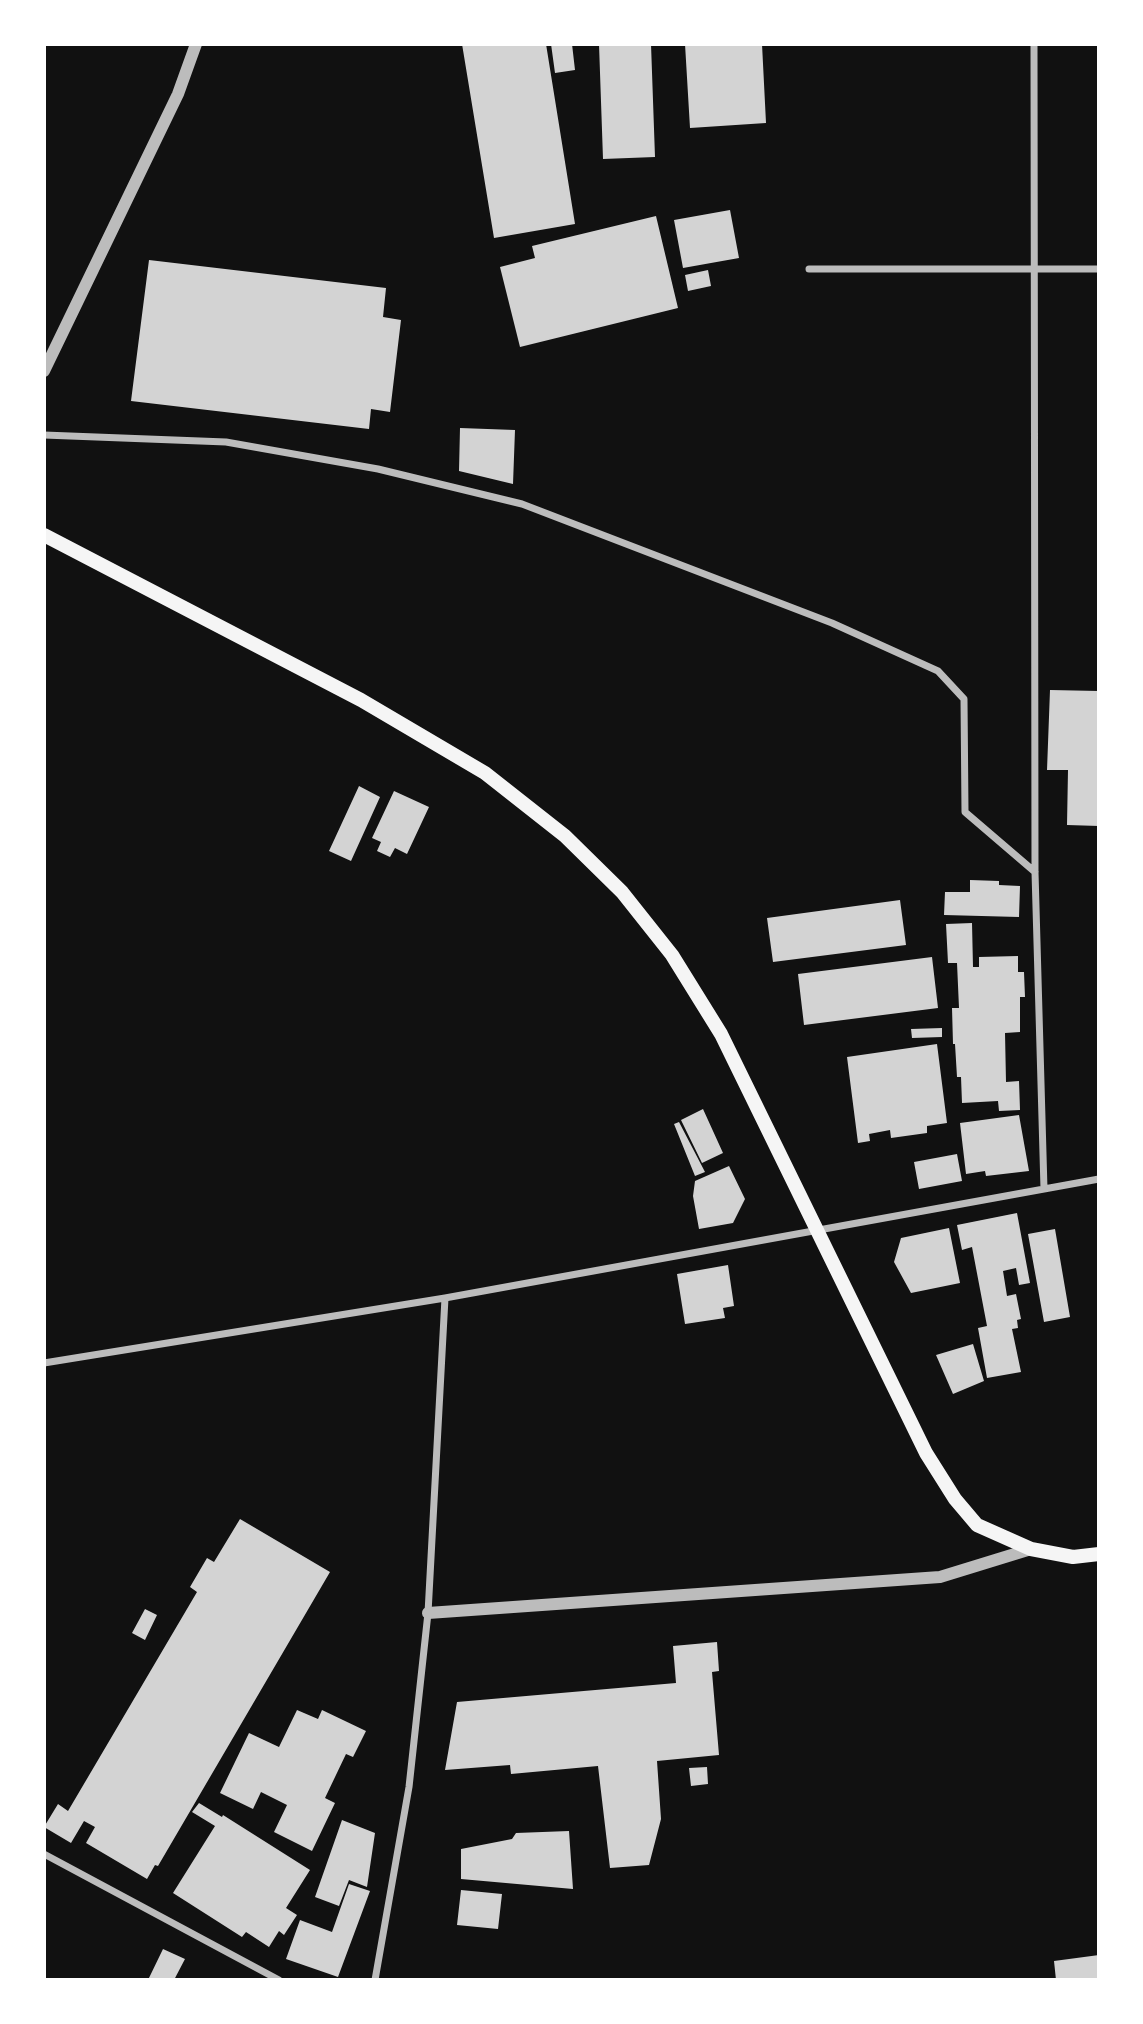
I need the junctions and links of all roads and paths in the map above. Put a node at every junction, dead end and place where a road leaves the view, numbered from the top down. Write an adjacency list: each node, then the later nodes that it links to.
1 (195, 44): 6 (street)
2 (1034, 44): 5 (street)
3 (809, 269): 5 (street)
4 (1099, 269): 5 (street)
5 (1033, 270): 9 (street)
6 (44, 371)
7 (44, 435): 9 (street)
8 (44, 535): 12 (main road)
9 (1035, 872): 11 (street)
10 (1099, 1179): 11 (street)
11 (1044, 1189): 12 (street)
12 (817, 1228): 13 (street); 15 (main road)
13 (445, 1298): 14 (street); 17 (street)
14 (44, 1363)
15 (1031, 1549): 16 (main road); 17 (street)
16 (1099, 1554)
17 (428, 1613): 20 (street)
18 (44, 1854): 19 (street)
19 (279, 1980)
20 (375, 1980)

